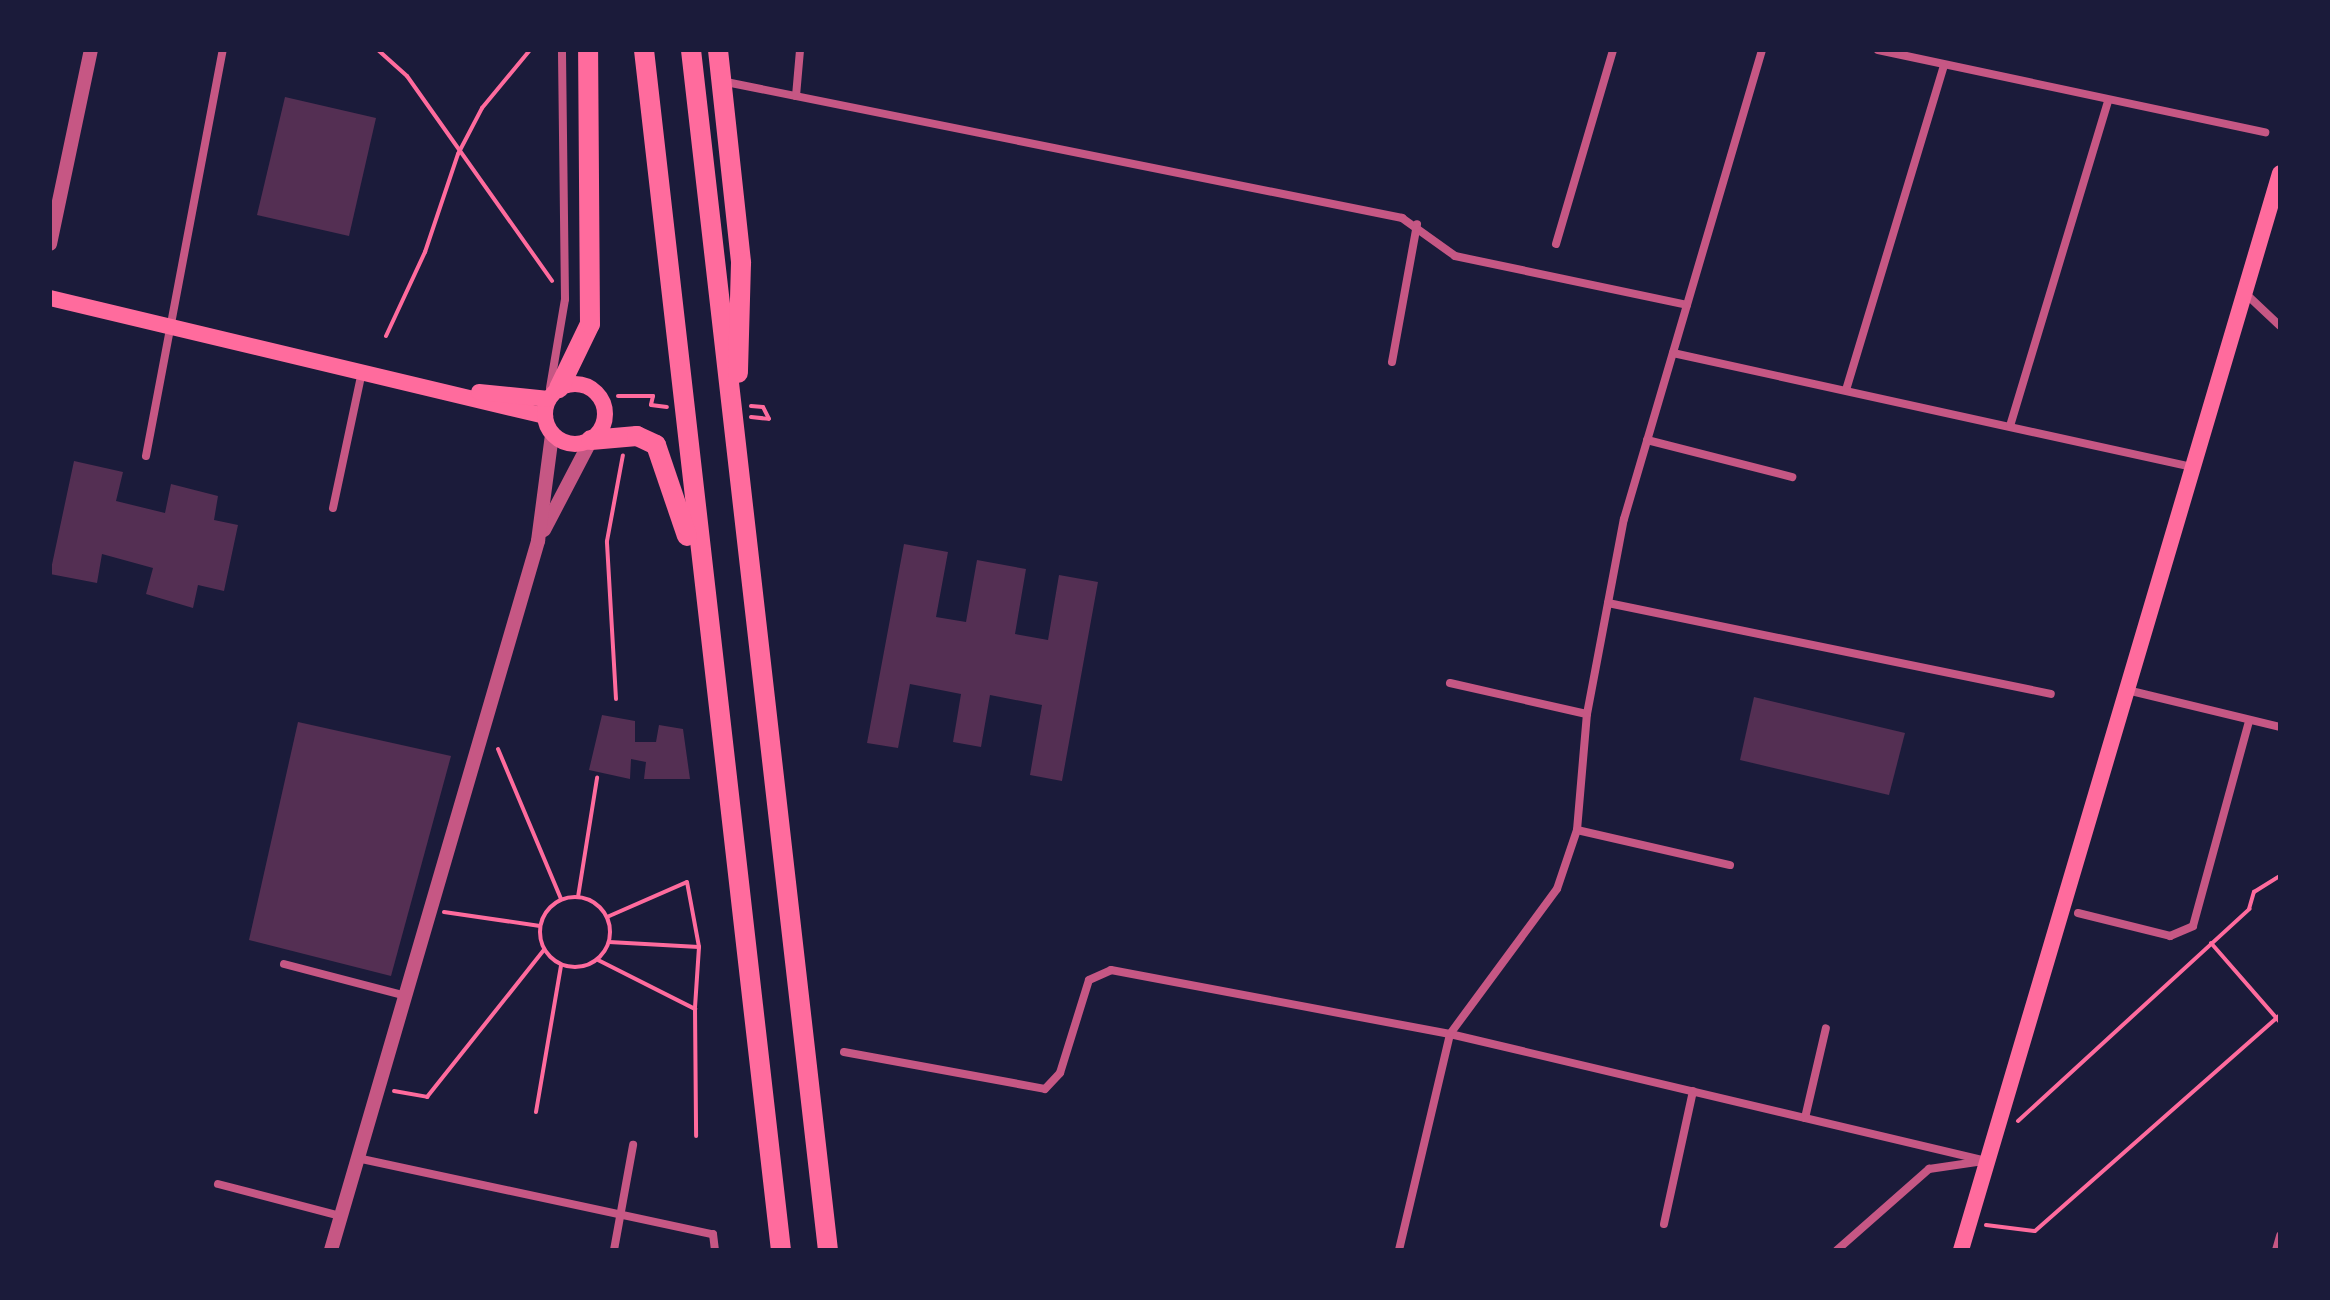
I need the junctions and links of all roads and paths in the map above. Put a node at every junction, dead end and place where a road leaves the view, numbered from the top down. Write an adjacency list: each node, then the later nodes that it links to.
1 (91, 50): 22 (street)
2 (223, 50): 29 (street)
3 (378, 50): 19 (path)
4 (530, 50): 19 (path)
5 (562, 50): 26 (street)
6 (588, 50): 36 (highway)
7 (644, 50): 53 (highway)
8 (691, 50): 46 (highway)
9 (718, 50): 15 (highway)
10 (800, 50): 16 (street)
11 (1613, 50): 23 (street)
12 (1762, 50): 27 (street)
13 (1878, 50): 14 (street)
14 (1944, 65): 17 (street); 34 (street)
15 (721, 81): 16 (street); 46 (highway)
16 (796, 96): 21 (street)
17 (2108, 101): 18 (street); 42 (street)
18 (2265, 132)
19 (458, 154): 26 (path); 30 (path)
20 (2280, 173): 24 (main road)
21 (1417, 224): 27 (street); 32 (street)
22 (50, 244)
23 (1556, 244)
24 (2245, 292): 28 (street); 49 (main road)
25 (50, 298): 29 (main road)
26 (565, 299): 36 (street)
27 (1687, 305): 31 (street)
28 (2280, 326)
29 (174, 329): 33 (main road); 48 (street)
30 (386, 336)
31 (1673, 353): 34 (street); 45 (street)
32 (1392, 362)
33 (363, 368): 35 (main road); 51 (street)
34 (1846, 390): 42 (street)
35 (467, 392): 36 (main road); 40 (main road)
36 (554, 393): 40 (main road); 44 (main road)
37 (618, 396): 39 (path)
38 (763, 407): 41 (path)
39 (681, 409)
40 (545, 416): 43 (main road)
41 (739, 416)
42 (2010, 426): 49 (street)
43 (552, 434): 44 (main road); 52 (street)
44 (591, 440): 52 (street); 53 (highway)
45 (1647, 440): 50 (street); 54 (street)
46 (736, 445): 105 (highway)
47 (624, 449): 58 (path)
48 (146, 456)
49 (2193, 467): 56 (main road)
50 (1792, 477)
51 (333, 508)
52 (538, 541): 69 (street)
53 (702, 583): 104 (highway)
54 (1608, 603): 57 (street); 59 (street)
55 (1450, 683): 59 (street)
56 (2127, 690): 60 (street); 94 (main road)
57 (2051, 694)
58 (616, 699)
59 (1587, 714): 64 (street)
60 (2249, 721): 61 (street); 70 (street)
61 (2280, 727)
62 (498, 749): 68 (path)
63 (597, 778): 67 (path)
64 (1577, 830): 65 (street); 84 (street)
65 (1730, 865)
66 (2280, 876): 74 (path)
67 (578, 897): 68 (path); 71 (path)
68 (561, 899): 72 (path)
69 (426, 910): 72 (path); 80 (street)
70 (2078, 913)
71 (607, 917): 73 (path); 75 (path)
72 (540, 926): 76 (path)
73 (609, 942): 75 (path); 77 (path)
74 (2211, 943): 82 (path); 90 (path)
75 (699, 947): 81 (path)
76 (544, 950): 79 (path); 86 (path)
77 (598, 960): 79 (path); 81 (path)
78 (284, 964): 80 (street)
79 (561, 965): 88 (path)
80 (402, 995): 86 (street)
81 (695, 1009): 91 (path)
82 (2279, 1018): 99 (path)
83 (1826, 1028): 89 (street)
84 (1450, 1034): 85 (street); 87 (street); 106 (street)
85 (844, 1052)
86 (376, 1087): 93 (street)
87 (1693, 1091): 89 (street); 98 (street)
88 (536, 1112)
89 (1805, 1118): 94 (street)
90 (2015, 1123)
91 (696, 1136)
92 (633, 1145): 96 (street)
93 (356, 1158): 96 (street); 97 (street)
94 (1987, 1161): 107 (street); 108 (main road)
95 (218, 1184): 97 (street)
96 (621, 1214): 102 (street); 103 (street)
97 (340, 1216): 101 (street)
98 (1664, 1224)
99 (1986, 1225)
100 (2280, 1236): 109 (street)
101 (331, 1250)
102 (614, 1250)
103 (715, 1250)
104 (781, 1250)
105 (828, 1250)
106 (1399, 1250)
107 (1837, 1250)
108 (1961, 1250)
109 (2276, 1250)

